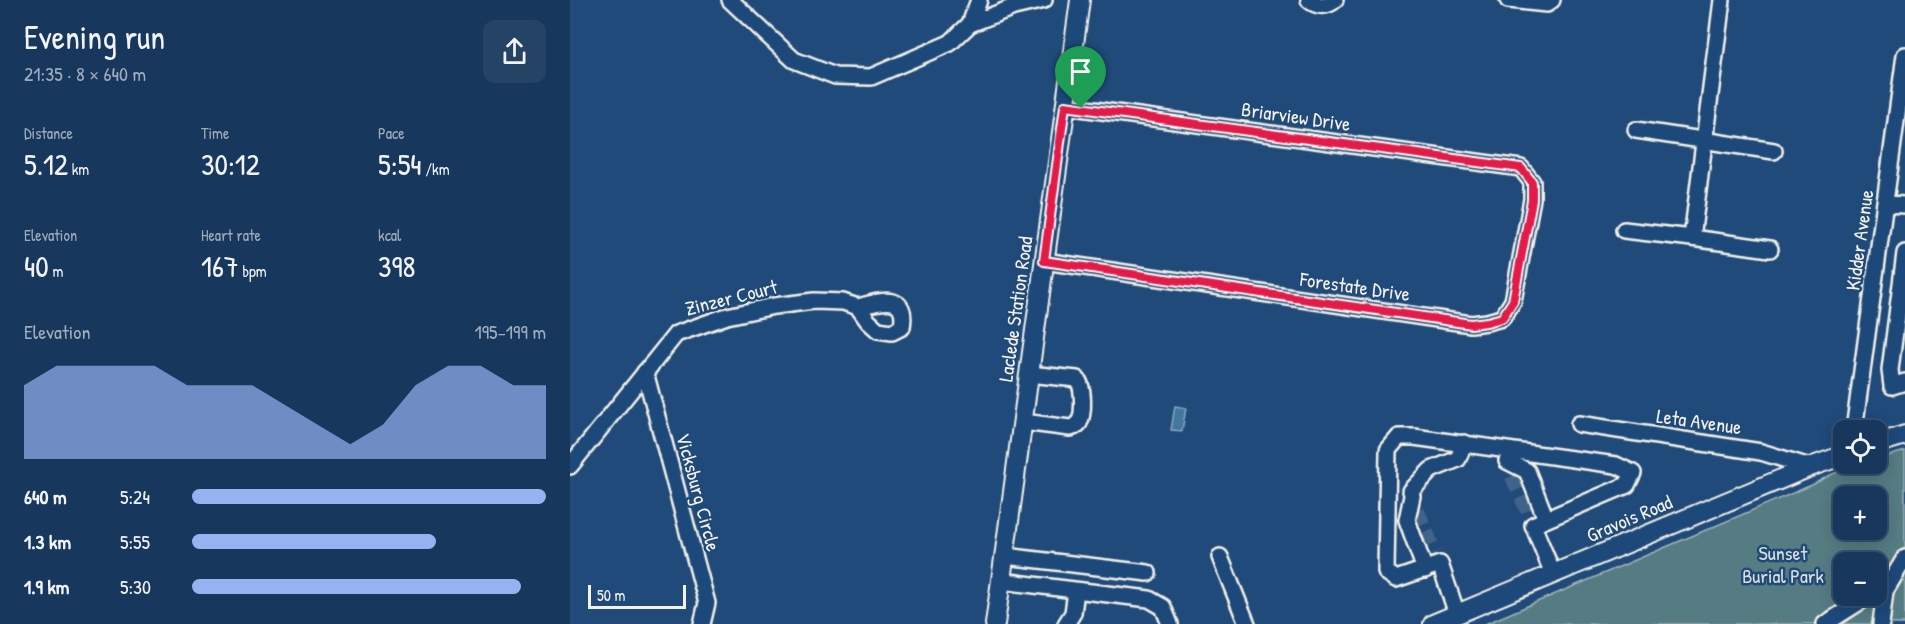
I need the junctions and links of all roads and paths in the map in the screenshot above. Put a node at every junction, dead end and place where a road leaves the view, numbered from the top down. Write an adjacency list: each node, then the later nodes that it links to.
1 (730, 0): 10 (street)
2 (979, 0): 10 (street)
3 (1044, 0): 10 (street)
4 (1309, 0): 5 (street)
5 (1335, 0)
6 (1508, 0): 7 (street)
7 (1552, 0)
8 (1722, 0): 14 (street)
9 (1076, 1): 12 (main road, Laclede Station Road)
10 (970, 24)
11 (1905, 55): 17 (street, Kidder Avenue)
12 (1065, 106): 16 (street, Briarview Drive); 23 (main road, Laclede Station Road)
13 (1636, 130): 14 (street)
14 (1704, 142): 15 (street); 20 (street)
15 (1774, 151)
16 (1521, 168): 23 (street, Forestate Drive)
17 (1885, 204): 18 (street); 28 (street, Kidder Avenue)
18 (1905, 205)
19 (1624, 230): 20 (street)
20 (1692, 238): 21 (street)
21 (1770, 249)
22 (1905, 253): 27 (street)
23 (1044, 261): 26 (main road, Laclede Station Road)
24 (858, 307): 25 (street, Zinzer Court)
25 (645, 372): 36 (street, Zinzer Court); 54 (street, Vicksburg Circle)
26 (1029, 374): 29 (main road, Laclede Station Road); 29 (street)
27 (1905, 382)
28 (1855, 420)
29 (1023, 422): 42 (main road, Laclede Station Road)
30 (1579, 424): 37 (street, Leta Avenue)
31 (1905, 435): 32 (main road)
32 (1887, 441)
33 (1464, 443): 34 (street); 39 (street); 40 (street)
34 (1504, 455): 38 (street); 41 (street); 41 (street)
35 (1833, 459): 37 (main road, Gravois Road)
36 (570, 466)
37 (1810, 467): 47 (main road, Gravois Road)
38 (1512, 476)
39 (1387, 490): 40 (street); 45 (street)
40 (1413, 499): 45 (street)
41 (1536, 519): 47 (street)
42 (1005, 556): 46 (street); 48 (main road, Laclede Station Road)
43 (1220, 557): 58 (street)
44 (1905, 558): 49 (street)
45 (1433, 562): 53 (street)
46 (1148, 573)
47 (1553, 574): 53 (main road, Gravois Road)
48 (1001, 581): 50 (street); 55 (main road, Laclede Station Road)
49 (1887, 584)
50 (1076, 591): 56 (street); 57 (street)
51 (1854, 606): 60 (street)
52 (1881, 606): 61 (street)
53 (1457, 614): 59 (main road, Gravois Road)
54 (702, 624)
55 (995, 624)
56 (1066, 624)
57 (1170, 624)
58 (1246, 624)
59 (1433, 624)
60 (1826, 624)
61 (1881, 624)

